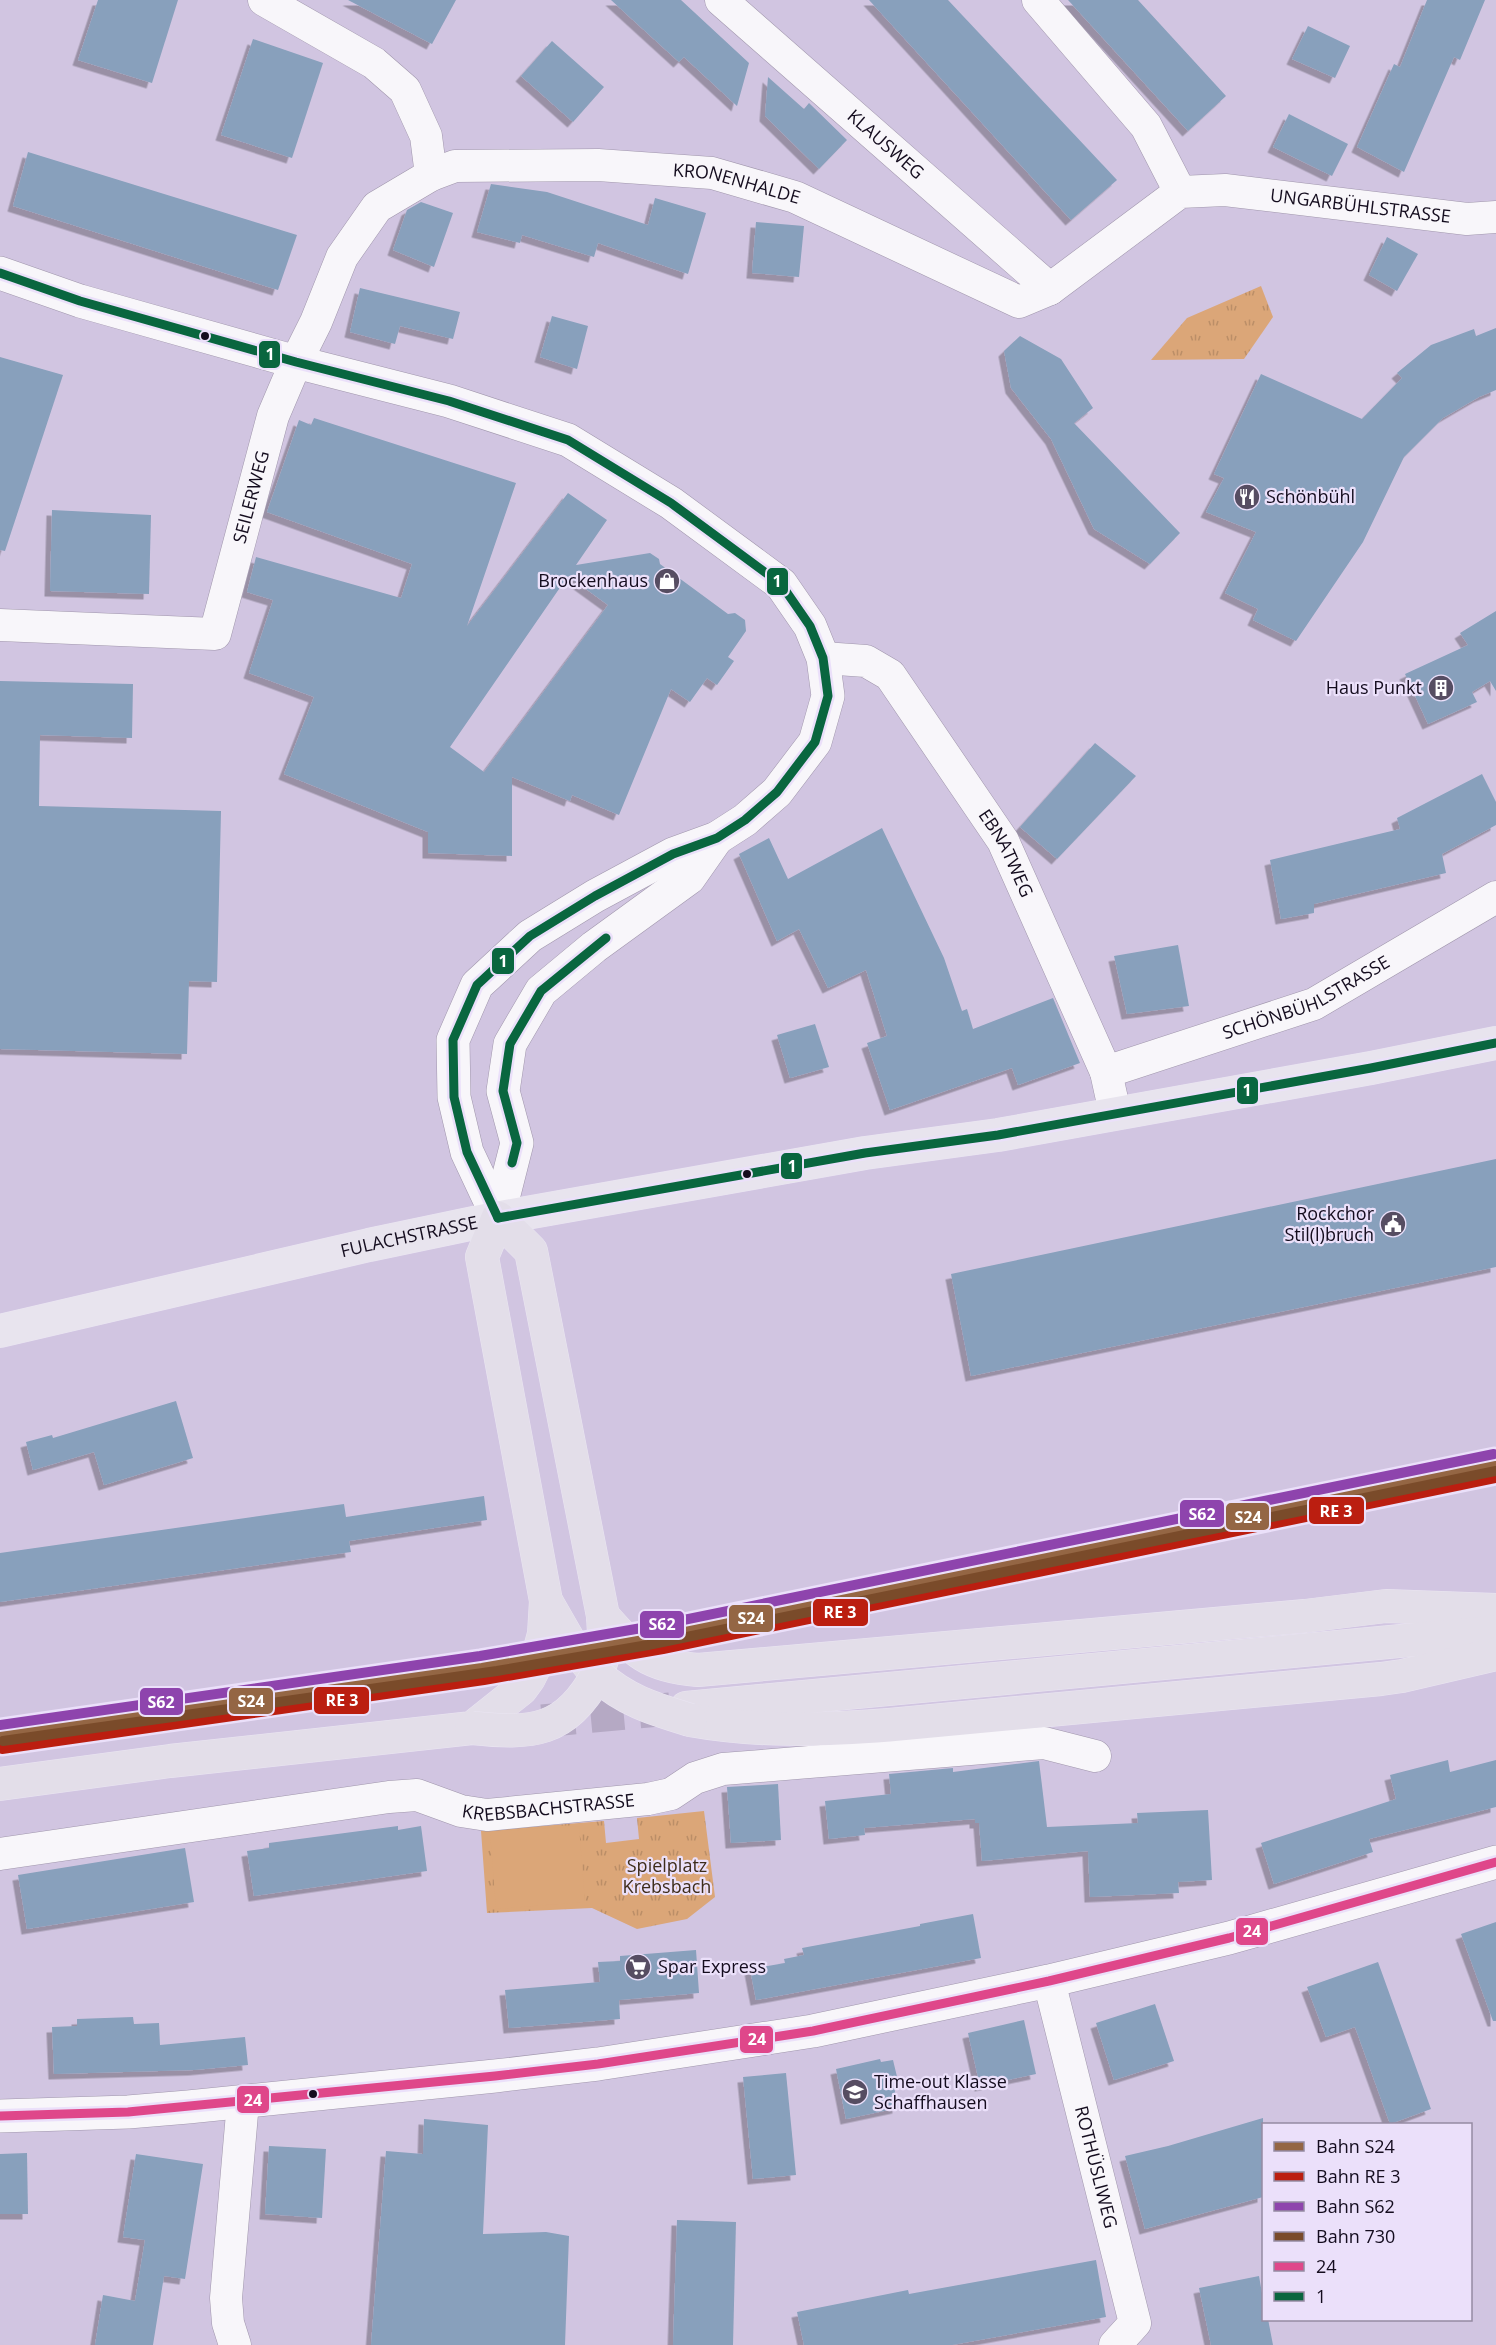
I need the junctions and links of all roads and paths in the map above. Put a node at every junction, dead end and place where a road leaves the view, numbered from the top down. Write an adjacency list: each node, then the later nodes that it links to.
1 (264, 0): 4 (street)
2 (722, 0): 8 (street, KLAUSWEG)
3 (1038, 0): 5 (street)
4 (431, 175): 8 (street, KRONENHALDE); 9 (street, KRONENHALDE)
5 (1180, 192): 6 (street, UNGARBÜHLSTRASSE); 8 (street, KRONENHALDE)
6 (1496, 217)
7 (0, 273): 9 (street)
8 (1050, 289)
9 (296, 362): 10 (street, SEILERWEG); 11 (street)
10 (0, 626)
11 (824, 658): 12 (street); 15 (street, EBNATWEG)
12 (717, 838): 17 (street); 17 (street)
13 (1496, 897): 15 (street, SCHÖNBÜHLSTRASSE)
14 (1496, 1042): 16 (main road, FULACHSTRASSE)
15 (1107, 1072): 16 (street, EBNATWEG)
16 (1115, 1113): 17 (main road, FULACHSTRASSE)
17 (498, 1218): 18 (main road, FULACHSTRASSE); 19 (highway); 21 (highway)
18 (0, 1331)
19 (546, 1601): 24 (highway); 26 (highway)
20 (1496, 1610): 21 (highway)
21 (603, 1616): 24 (highway)
22 (1496, 1632): 25 (highway)
23 (1496, 1654): 24 (highway, bridge)
24 (597, 1675): 26 (highway, bridge)
25 (686, 1708)
26 (472, 1728): 28 (highway)
27 (1095, 1756): 29 (street, KREBSBACHSTRASSE)
28 (0, 1784)
29 (0, 1854)
30 (1496, 1862): 31 (street)
31 (1048, 1981): 32 (street); 35 (street, ROTHÜSLIWEG)
32 (243, 2102): 33 (street); 34 (street)
33 (0, 2116)
34 (234, 2345)
35 (1115, 2345)

